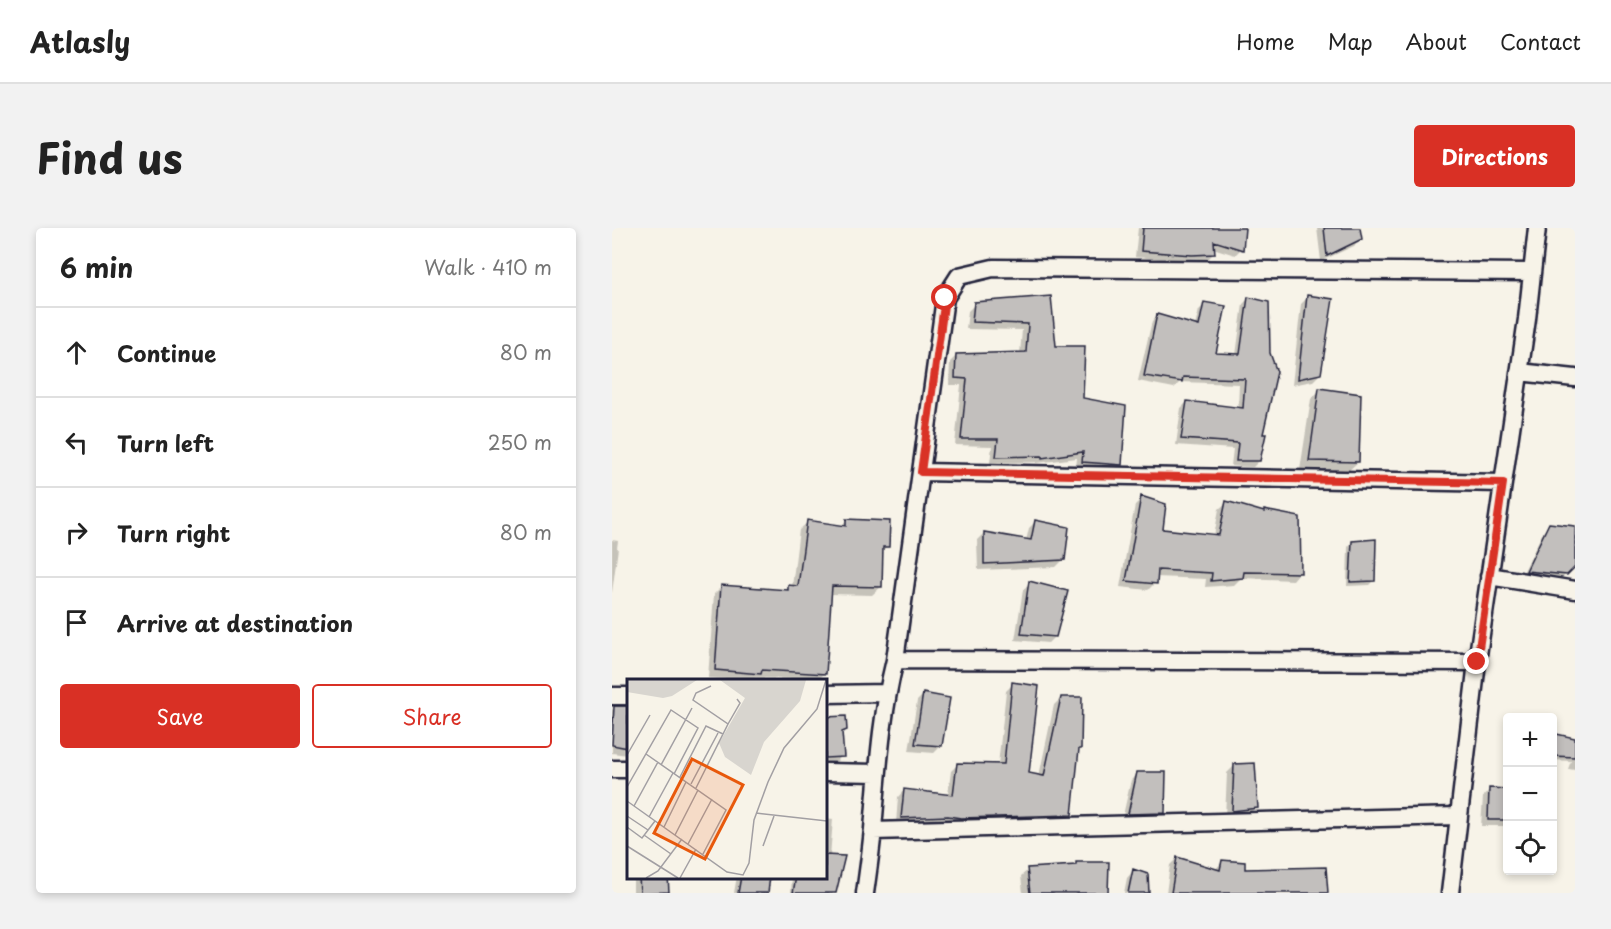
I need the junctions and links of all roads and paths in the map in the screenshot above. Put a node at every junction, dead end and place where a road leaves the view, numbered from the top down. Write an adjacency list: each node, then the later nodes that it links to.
1 (1537, 228): 2 (street)
2 (1532, 272): 3 (street); 5 (street)
3 (1520, 372): 4 (street); 6 (street)
4 (1575, 378)
5 (921, 472): 6 (street); 9 (street)
6 (1503, 483): 7 (street)
7 (1489, 576): 8 (street); 10 (street)
8 (1575, 590)
9 (896, 660): 10 (street); 11 (street)
10 (1477, 662): 15 (street)
11 (887, 693): 12 (street); 14 (street)
12 (826, 694)
13 (826, 772): 14 (street)
14 (877, 772): 16 (street)
15 (1458, 816): 16 (street); 18 (street)
16 (873, 831): 17 (street)
17 (865, 893)
18 (1450, 893)

